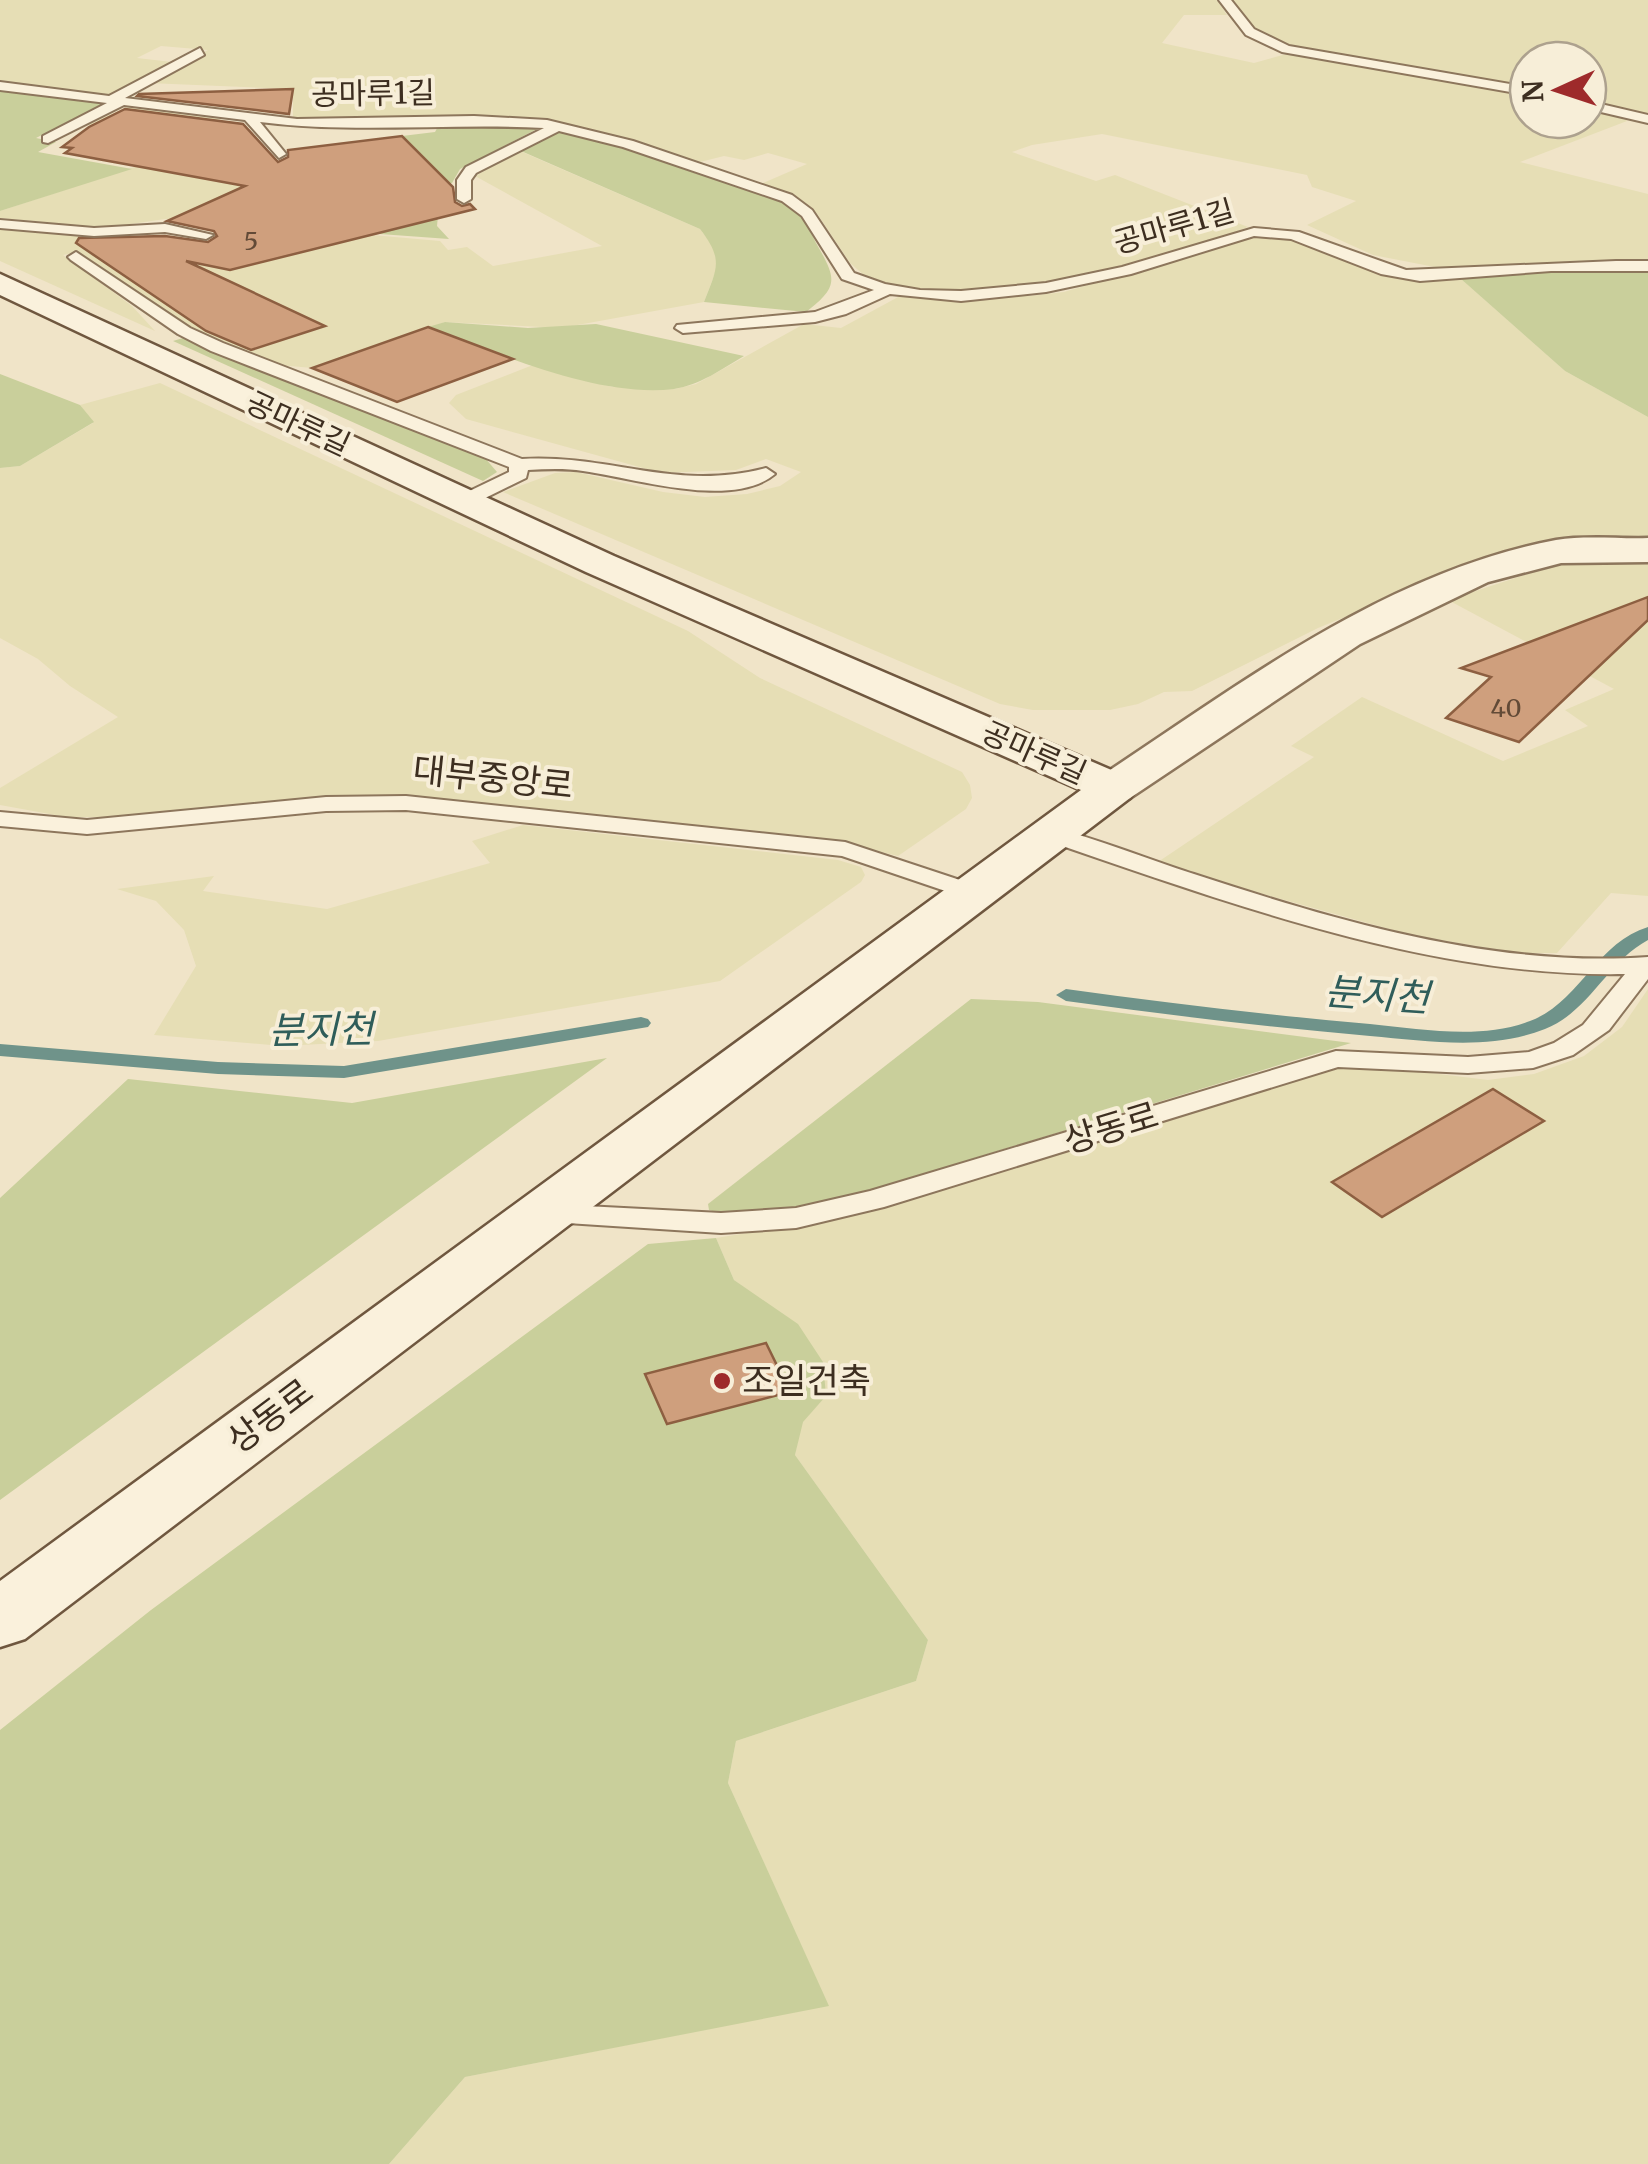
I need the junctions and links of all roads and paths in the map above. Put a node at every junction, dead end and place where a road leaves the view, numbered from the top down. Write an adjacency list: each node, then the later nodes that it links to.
1 (1225, 0): 4 (lane)
2 (200, 52): 5 (lane)
3 (0, 86): 5 (lane, 공마루1길)
4 (1508, 88)
5 (117, 100): 7 (lane, 공마루1길); 10 (lane)
6 (1608, 110): 8 (lane)
7 (248, 117): 9 (lane, 공마루1길); 11 (lane, 공마루1길)
8 (1648, 120)
9 (558, 126): 12 (lane); 18 (lane, 공마루1길)
10 (48, 140)
11 (279, 154)
12 (464, 199)
13 (0, 224): 14 (lane)
14 (206, 234)
15 (76, 257): 20 (lane, 공마루길)
16 (1648, 266): 18 (lane, 공마루1길)
17 (0, 283): 21 (street, 공마루길)
18 (888, 289): 19 (lane, 공마루1길)
19 (683, 328)
20 (184, 331): 21 (lane); 22 (lane, 공마루길)
21 (133, 346): 24 (street, 공마루길)
22 (518, 465): 23 (lane, 공마루길); 24 (lane)
23 (766, 474)
24 (464, 500): 26 (street, 공마루길)
25 (1648, 550): 26 (street, 공마루길)
26 (1114, 788): 28 (street, 상동로)
27 (0, 819): 29 (lane, 대부중앙로)
28 (1050, 834): 29 (street, 상동로); 30 (lane, 상동로)
29 (972, 892): 31 (street, 상동로)
30 (1642, 966): 31 (lane, 상동로)
31 (540, 1214): 32 (street, 상동로)
32 (0, 1619)

